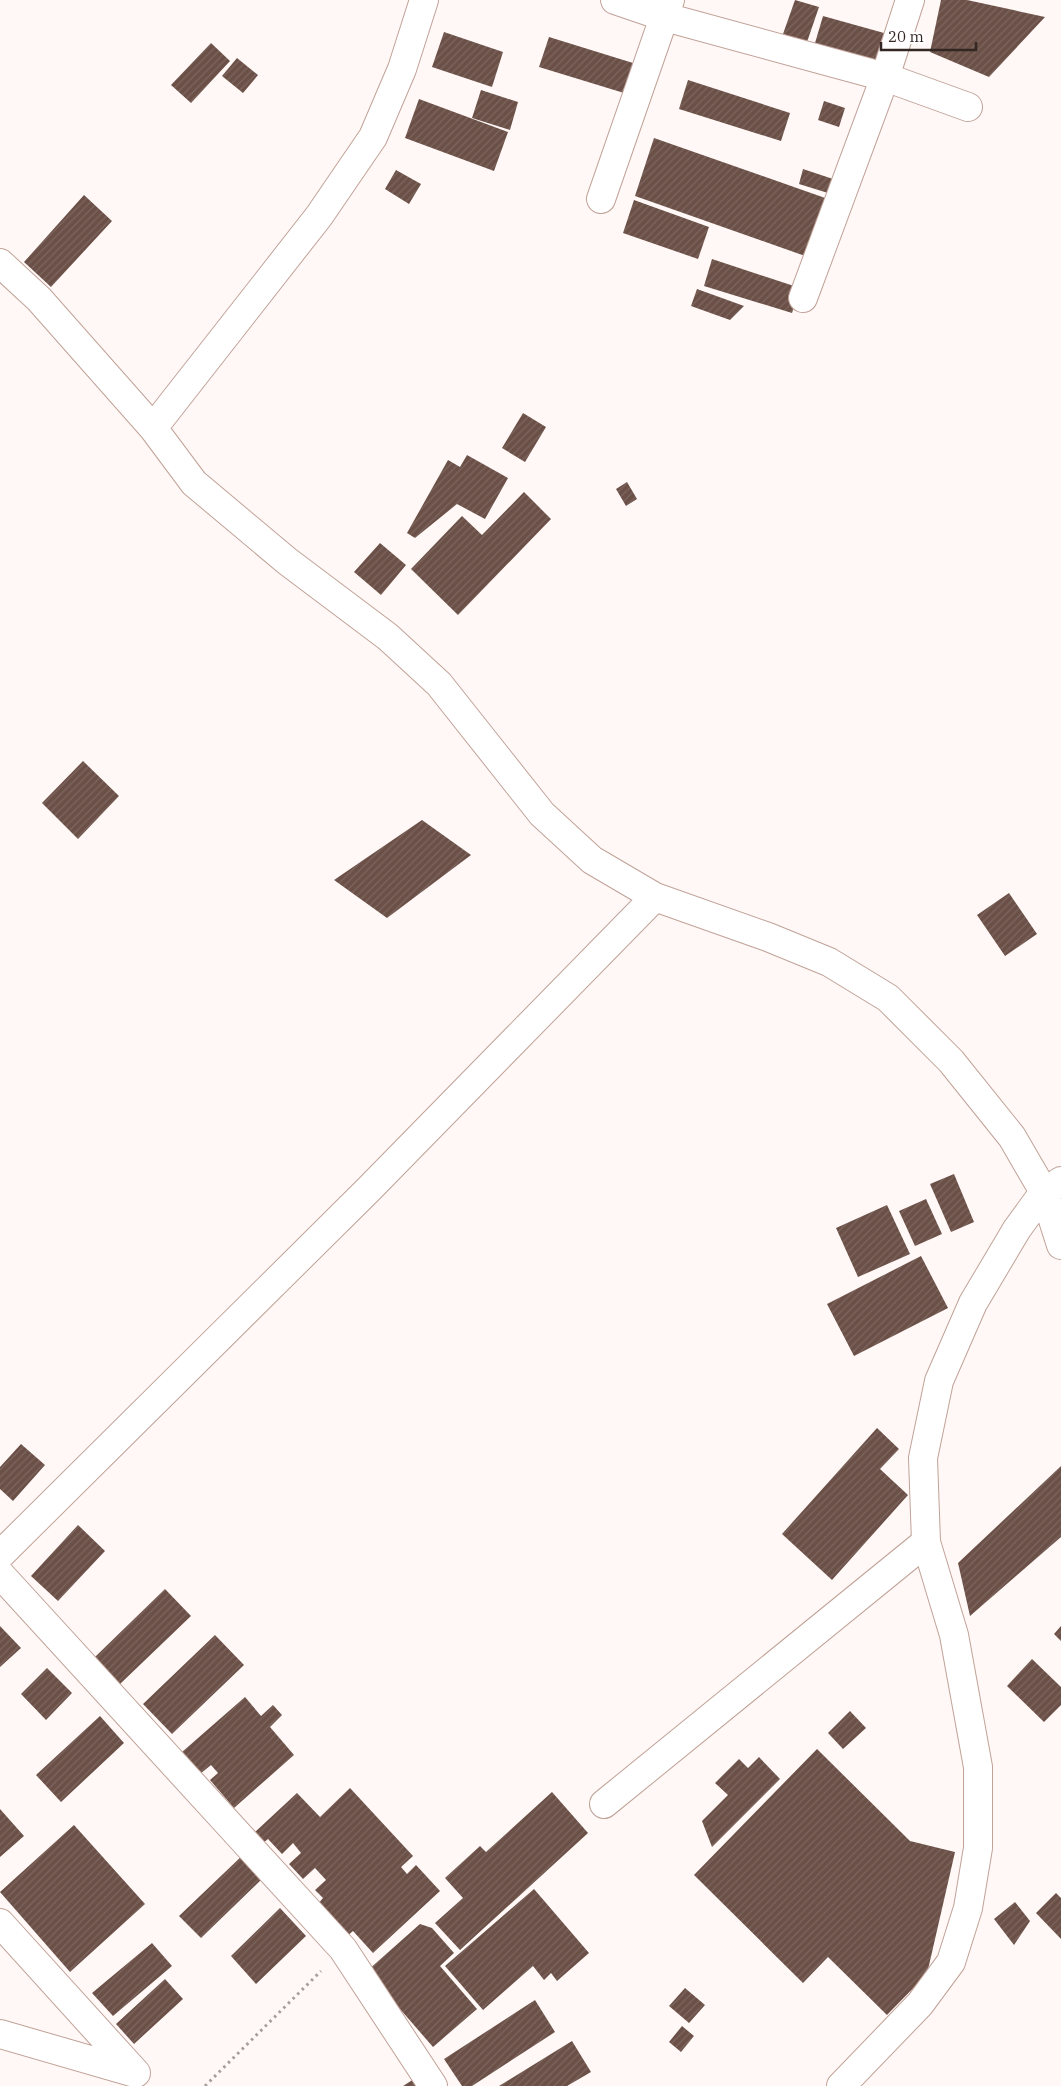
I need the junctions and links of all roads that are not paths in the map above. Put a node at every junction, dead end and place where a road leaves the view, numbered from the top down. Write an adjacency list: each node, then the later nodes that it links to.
1 (424, 0): 10 (street)
2 (615, 0): 4 (street)
3 (910, 0): 5 (street)
4 (668, 8): 5 (street); 7 (street)
5 (885, 77): 6 (street); 9 (street)
6 (968, 107)
7 (601, 199)
8 (0, 263): 10 (street)
9 (803, 298)
10 (153, 428): 11 (street)
11 (655, 897): 12 (street); 15 (street)
12 (1052, 1186): 13 (street); 14 (street)
13 (1061, 1245)
14 (926, 1542): 17 (street); 22 (street)
15 (0, 1555)
16 (0, 1574): 21 (street)
17 (604, 1804)
18 (0, 1923): 20 (street)
19 (0, 2034): 20 (street)
20 (141, 2080)
21 (433, 2086)
22 (842, 2086)

